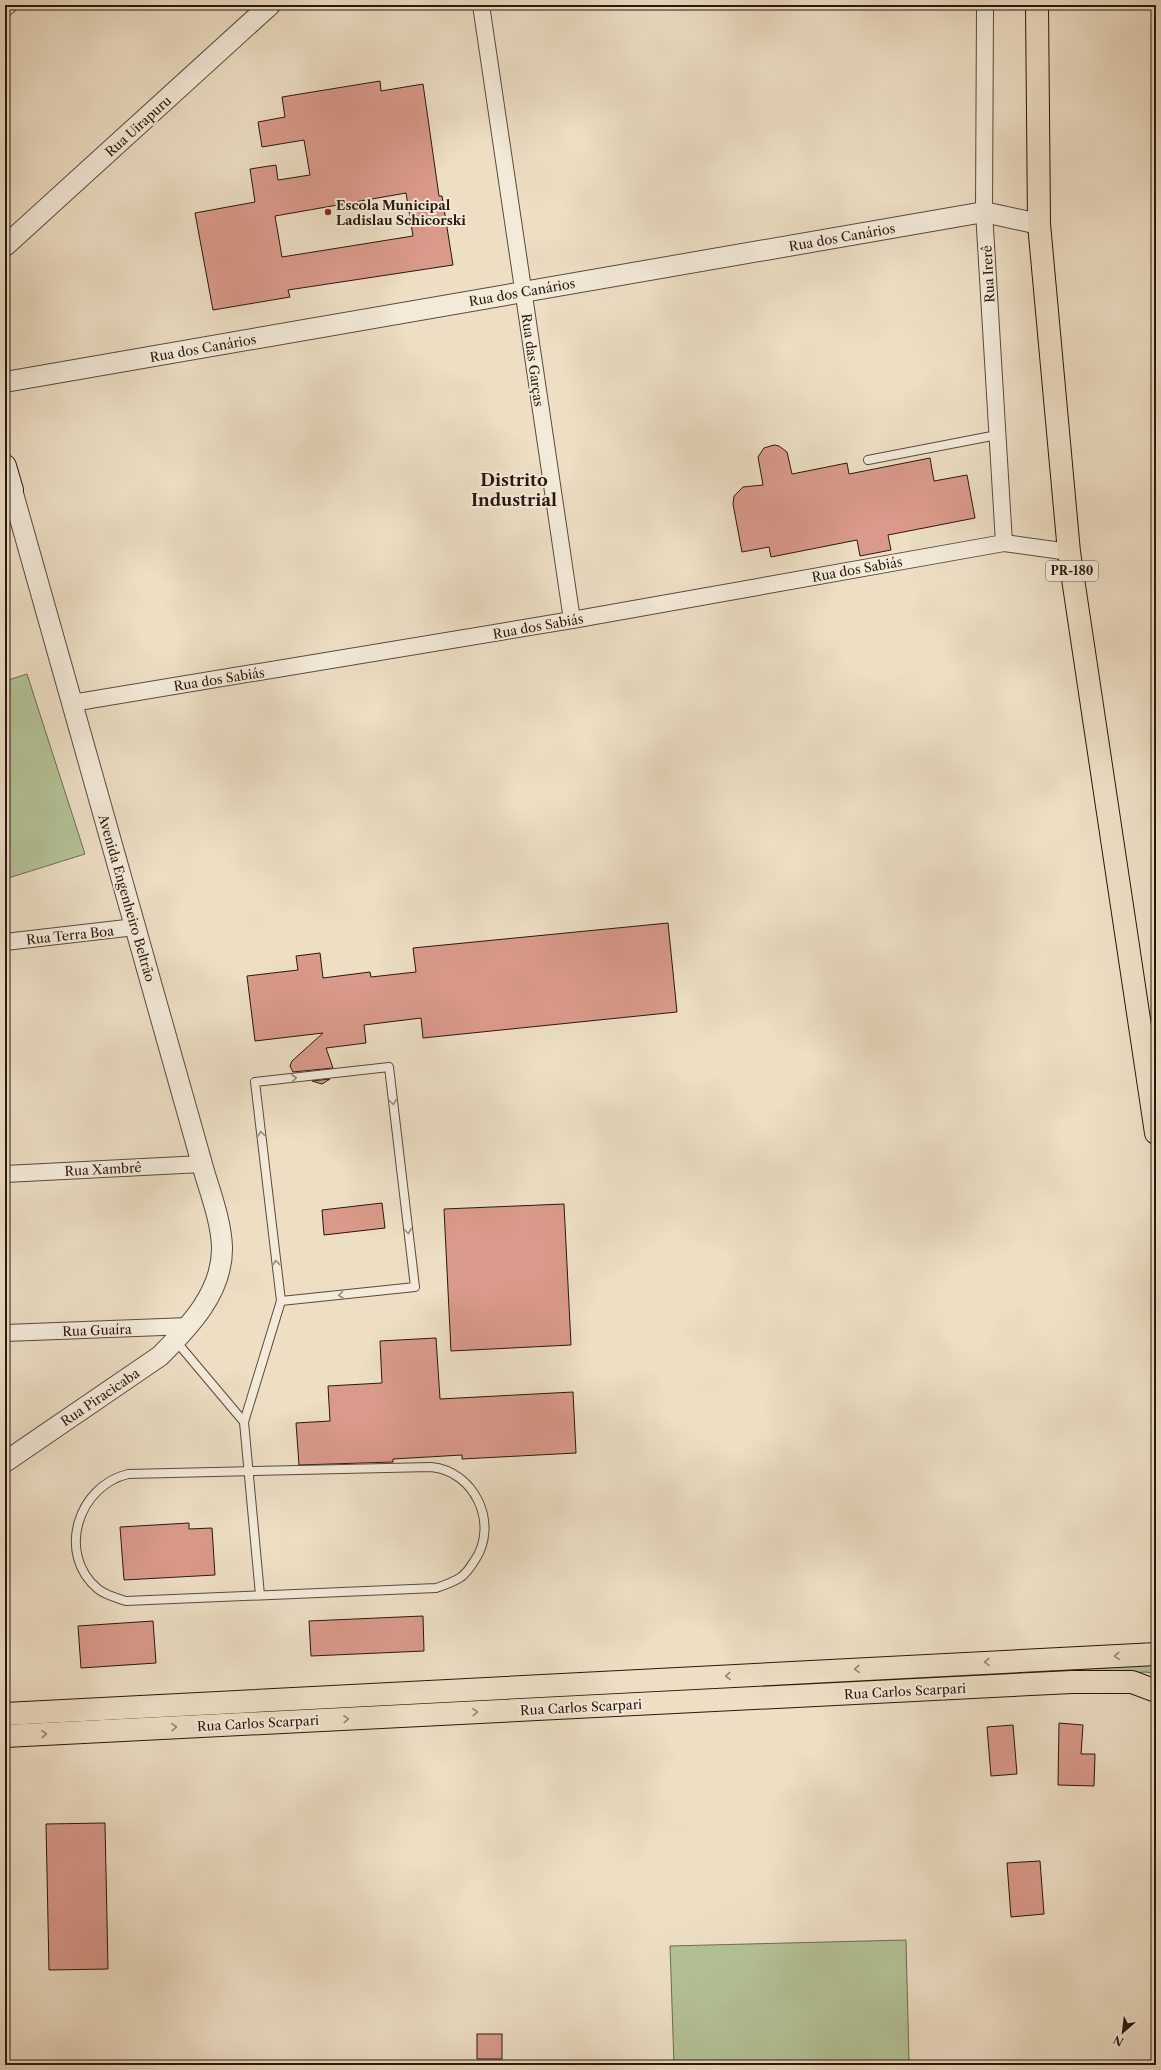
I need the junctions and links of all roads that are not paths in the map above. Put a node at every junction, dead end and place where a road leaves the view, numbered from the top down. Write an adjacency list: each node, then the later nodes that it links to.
1 (9, 5): 6 (street)
2 (270, 5): 9 (street, Rua Uirapuru)
3 (481, 5): 10 (street, Rua das Garças)
4 (985, 5): 7 (street, Rua Irerê)
5 (1037, 5): 8 (main road, PR-180)
6 (5, 8)
7 (984, 212): 8 (street, Rua dos Canários); 10 (street, Rua dos Canários); 12 (street, Rua Irerê)
8 (1039, 224): 17 (main road, PR-180)
9 (5, 246)
10 (523, 292): 11 (street, Rua dos Canários); 18 (street, Rua das Garças)
11 (5, 382)
12 (997, 435): 13 (lane); 16 (street, Rua Irerê)
13 (868, 460)
14 (5, 466): 15 (main road, Avenida Engenheiro Beltrão)
15 (8, 491): 19 (street, Avenida Engenheiro Beltrão)
16 (1004, 543): 17 (street, Rua dos Sabiás); 18 (street, Rua dos Sabiás)
17 (1069, 552): 22 (main road, PR-180)
18 (572, 620): 19 (street, Rua dos Sabiás)
19 (72, 703): 20 (street, Avenida Engenheiro Beltrão)
20 (135, 928): 21 (street, Rua Terra Boa); 23 (street, Avenida Engenheiro Beltrão)
21 (5, 942)
22 (1156, 1132)
23 (202, 1164): 24 (street, Rua Xambrê); 26 (street, Avenida Engenheiro Beltrão)
24 (5, 1174)
25 (281, 1302): 25 (lane, one-way to 25); 29 (lane)
26 (189, 1326): 27 (street, Rua Guaíra); 28 (street, Rua Piracicaba)
27 (5, 1333)
28 (175, 1340): 29 (lane); 30 (street, Rua Piracicaba)
29 (244, 1422): 31 (lane)
30 (5, 1462)
31 (249, 1471): 32 (lane); 32 (lane); 32 (lane)
32 (260, 1595)
33 (1156, 1654): 34 (main road, Rua Carlos Scarpari, one-way to 34)
34 (1030, 1660): 35 (main road); 37 (main road, Rua Carlos Scarpari, one-way to 37)
35 (1031, 1684): 36 (main road, Rua Carlos Scarpari); 38 (main road, Rua Carlos Scarpari, one-way to 35)
36 (1156, 1691)
37 (5, 1714)
38 (5, 1736)

